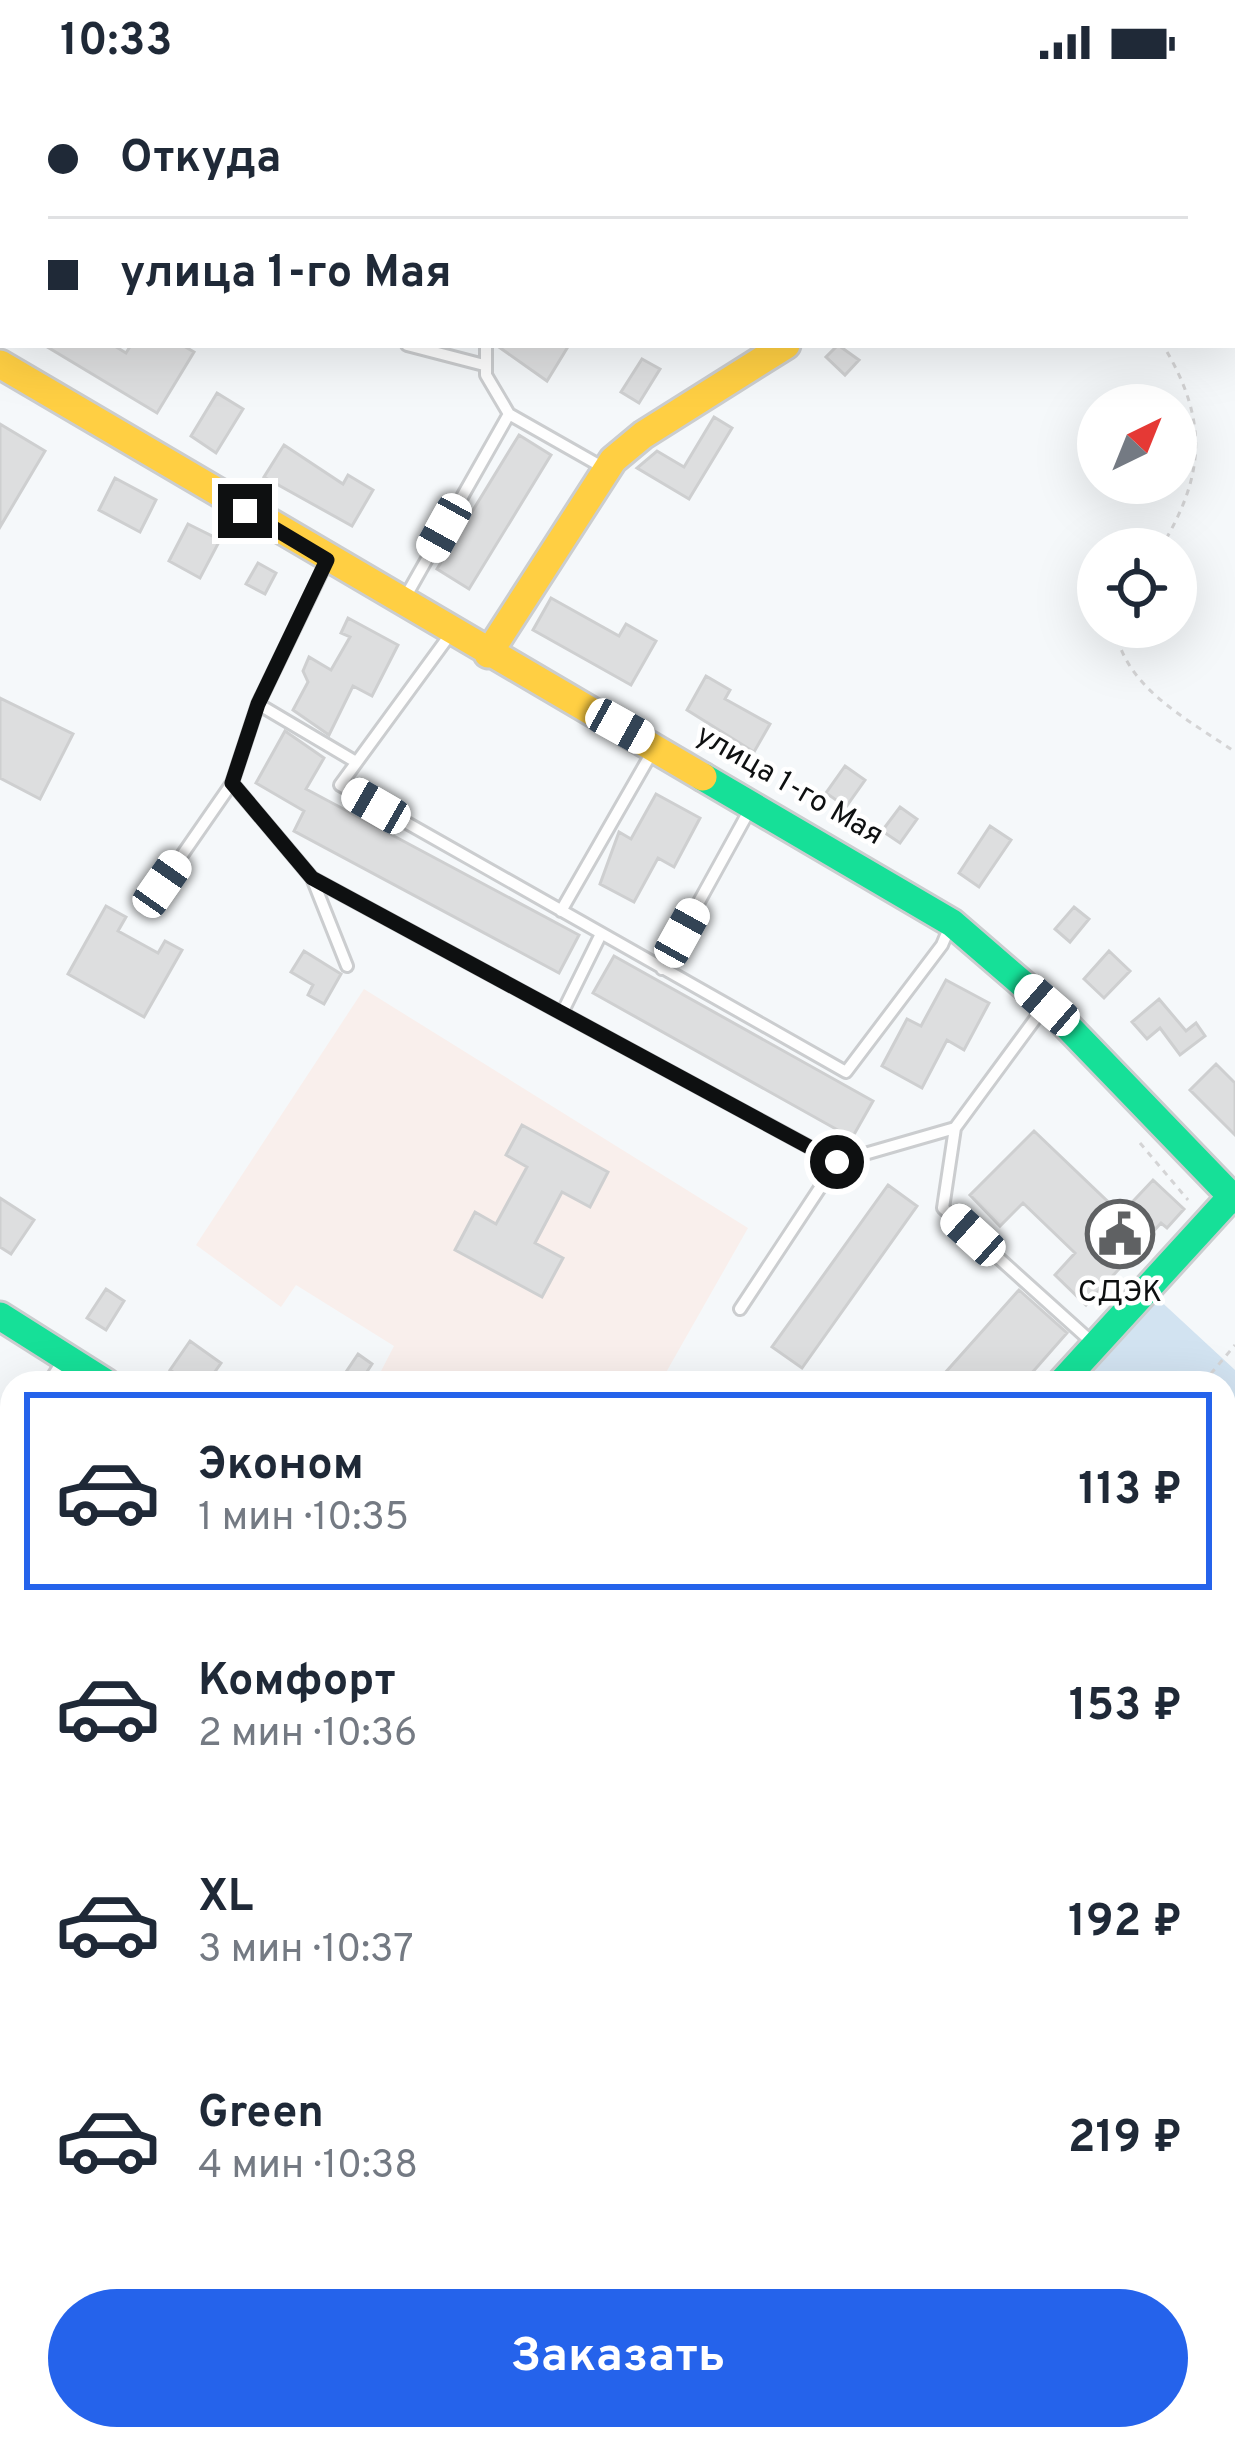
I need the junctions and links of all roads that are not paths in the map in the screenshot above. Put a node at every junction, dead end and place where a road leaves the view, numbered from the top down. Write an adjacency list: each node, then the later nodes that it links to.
1 (418, 348): 5 (lane)
2 (486, 348): 5 (lane)
3 (781, 348): 7 (street)
4 (0, 364): 8 (street, улица 1-го Мая)
5 (484, 365): 6 (lane)
6 (509, 414): 7 (lane); 9 (lane)
7 (605, 469): 11 (street)
8 (327, 560): 9 (street, улица 1-го Мая); 12 (lane)
9 (401, 604): 10 (street, улица 1-го Мая)
10 (452, 632): 11 (street, улица 1-го Мая); 14 (lane)
11 (488, 653): 13 (street, улица 1-го Мая)
12 (258, 704): 14 (lane); 15 (lane)
13 (655, 746): 16 (street, улица 1-го Мая); 19 (lane)
14 (356, 762): 19 (lane)
15 (232, 783): 17 (lane); 18 (lane)
16 (754, 803): 20 (street, улица 1-го Мая); 23 (lane)
17 (312, 878): 22 (lane); 25 (lane)
18 (162, 884)
19 (561, 911): 21 (lane)
20 (952, 922): 23 (lane); 24 (street, улица 1-го Мая)
21 (601, 934): 23 (lane); 25 (lane)
22 (347, 966)
23 (662, 969)
24 (1047, 1005): 26 (lane); 28 (street, улица 1-го Мая)
25 (562, 1011): 27 (lane)
26 (955, 1128): 27 (lane); 31 (lane)
27 (837, 1162): 29 (lane)
28 (1233, 1198): 31 (street)
29 (740, 1309)
30 (0, 1316): 32 (street)
31 (1095, 1344): 33 (street)
32 (61, 1371)
33 (1071, 1371)

